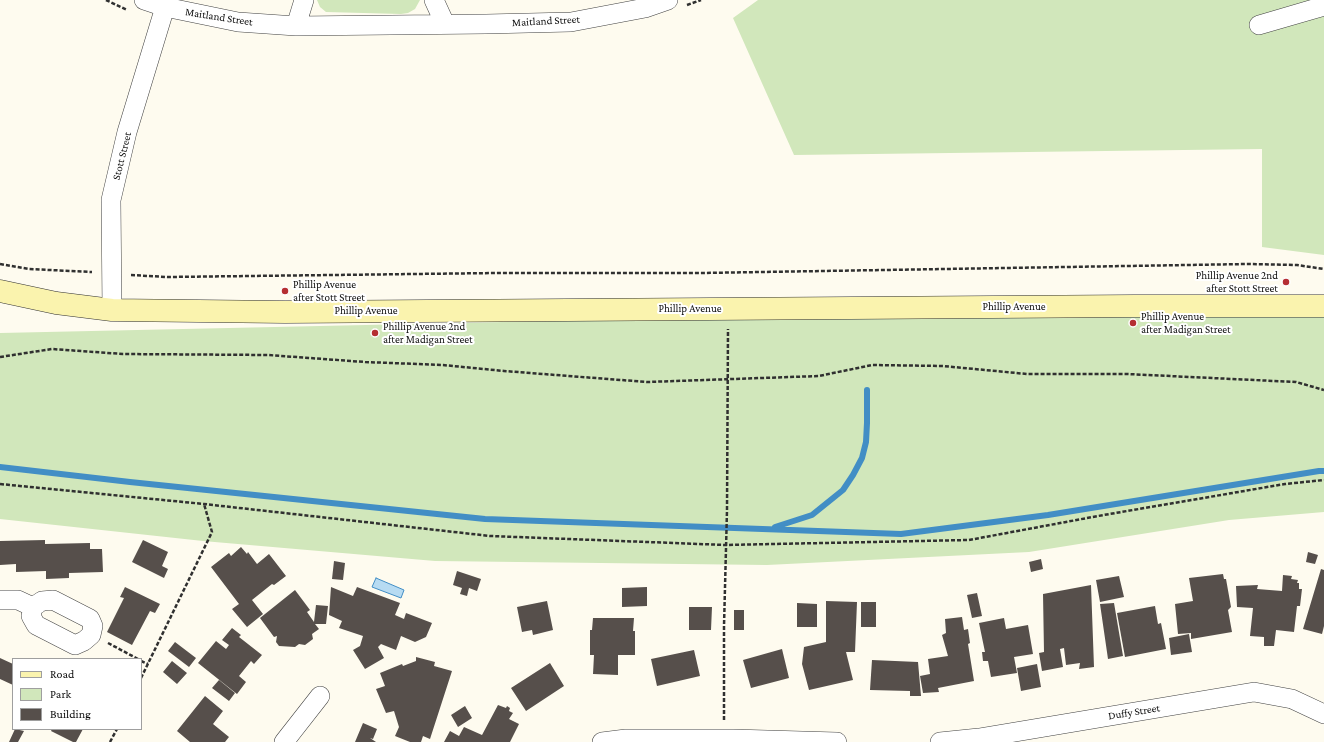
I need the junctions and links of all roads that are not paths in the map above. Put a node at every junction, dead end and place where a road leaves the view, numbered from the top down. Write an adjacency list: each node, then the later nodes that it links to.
1 (144, 0): 6 (street, Maitland Street)
2 (304, 0): 9 (street)
3 (434, 0): 7 (street)
4 (668, 0): 7 (street, Maitland Street)
5 (1324, 6): 8 (street)
6 (165, 7): 9 (street, Maitland Street); 14 (street, Stott Street)
7 (445, 24): 9 (street, Maitland Street)
8 (1258, 24)
9 (296, 26)
10 (0, 291): 11 (street, Phillip Avenue)
11 (56, 303): 12 (street, Phillip Avenue); 14 (street, Phillip Avenue)
12 (0, 306)
13 (1324, 306): 14 (street, Phillip Avenue)
14 (112, 310)
15 (0, 600): 16 (street)
16 (33, 607): 16 (street)
17 (320, 696): 20 (street)
18 (1324, 714): 23 (street, Duffy Street)
19 (730, 735): 21 (street); 22 (street)
20 (284, 742)
21 (602, 742)
22 (837, 742)
23 (940, 742)

